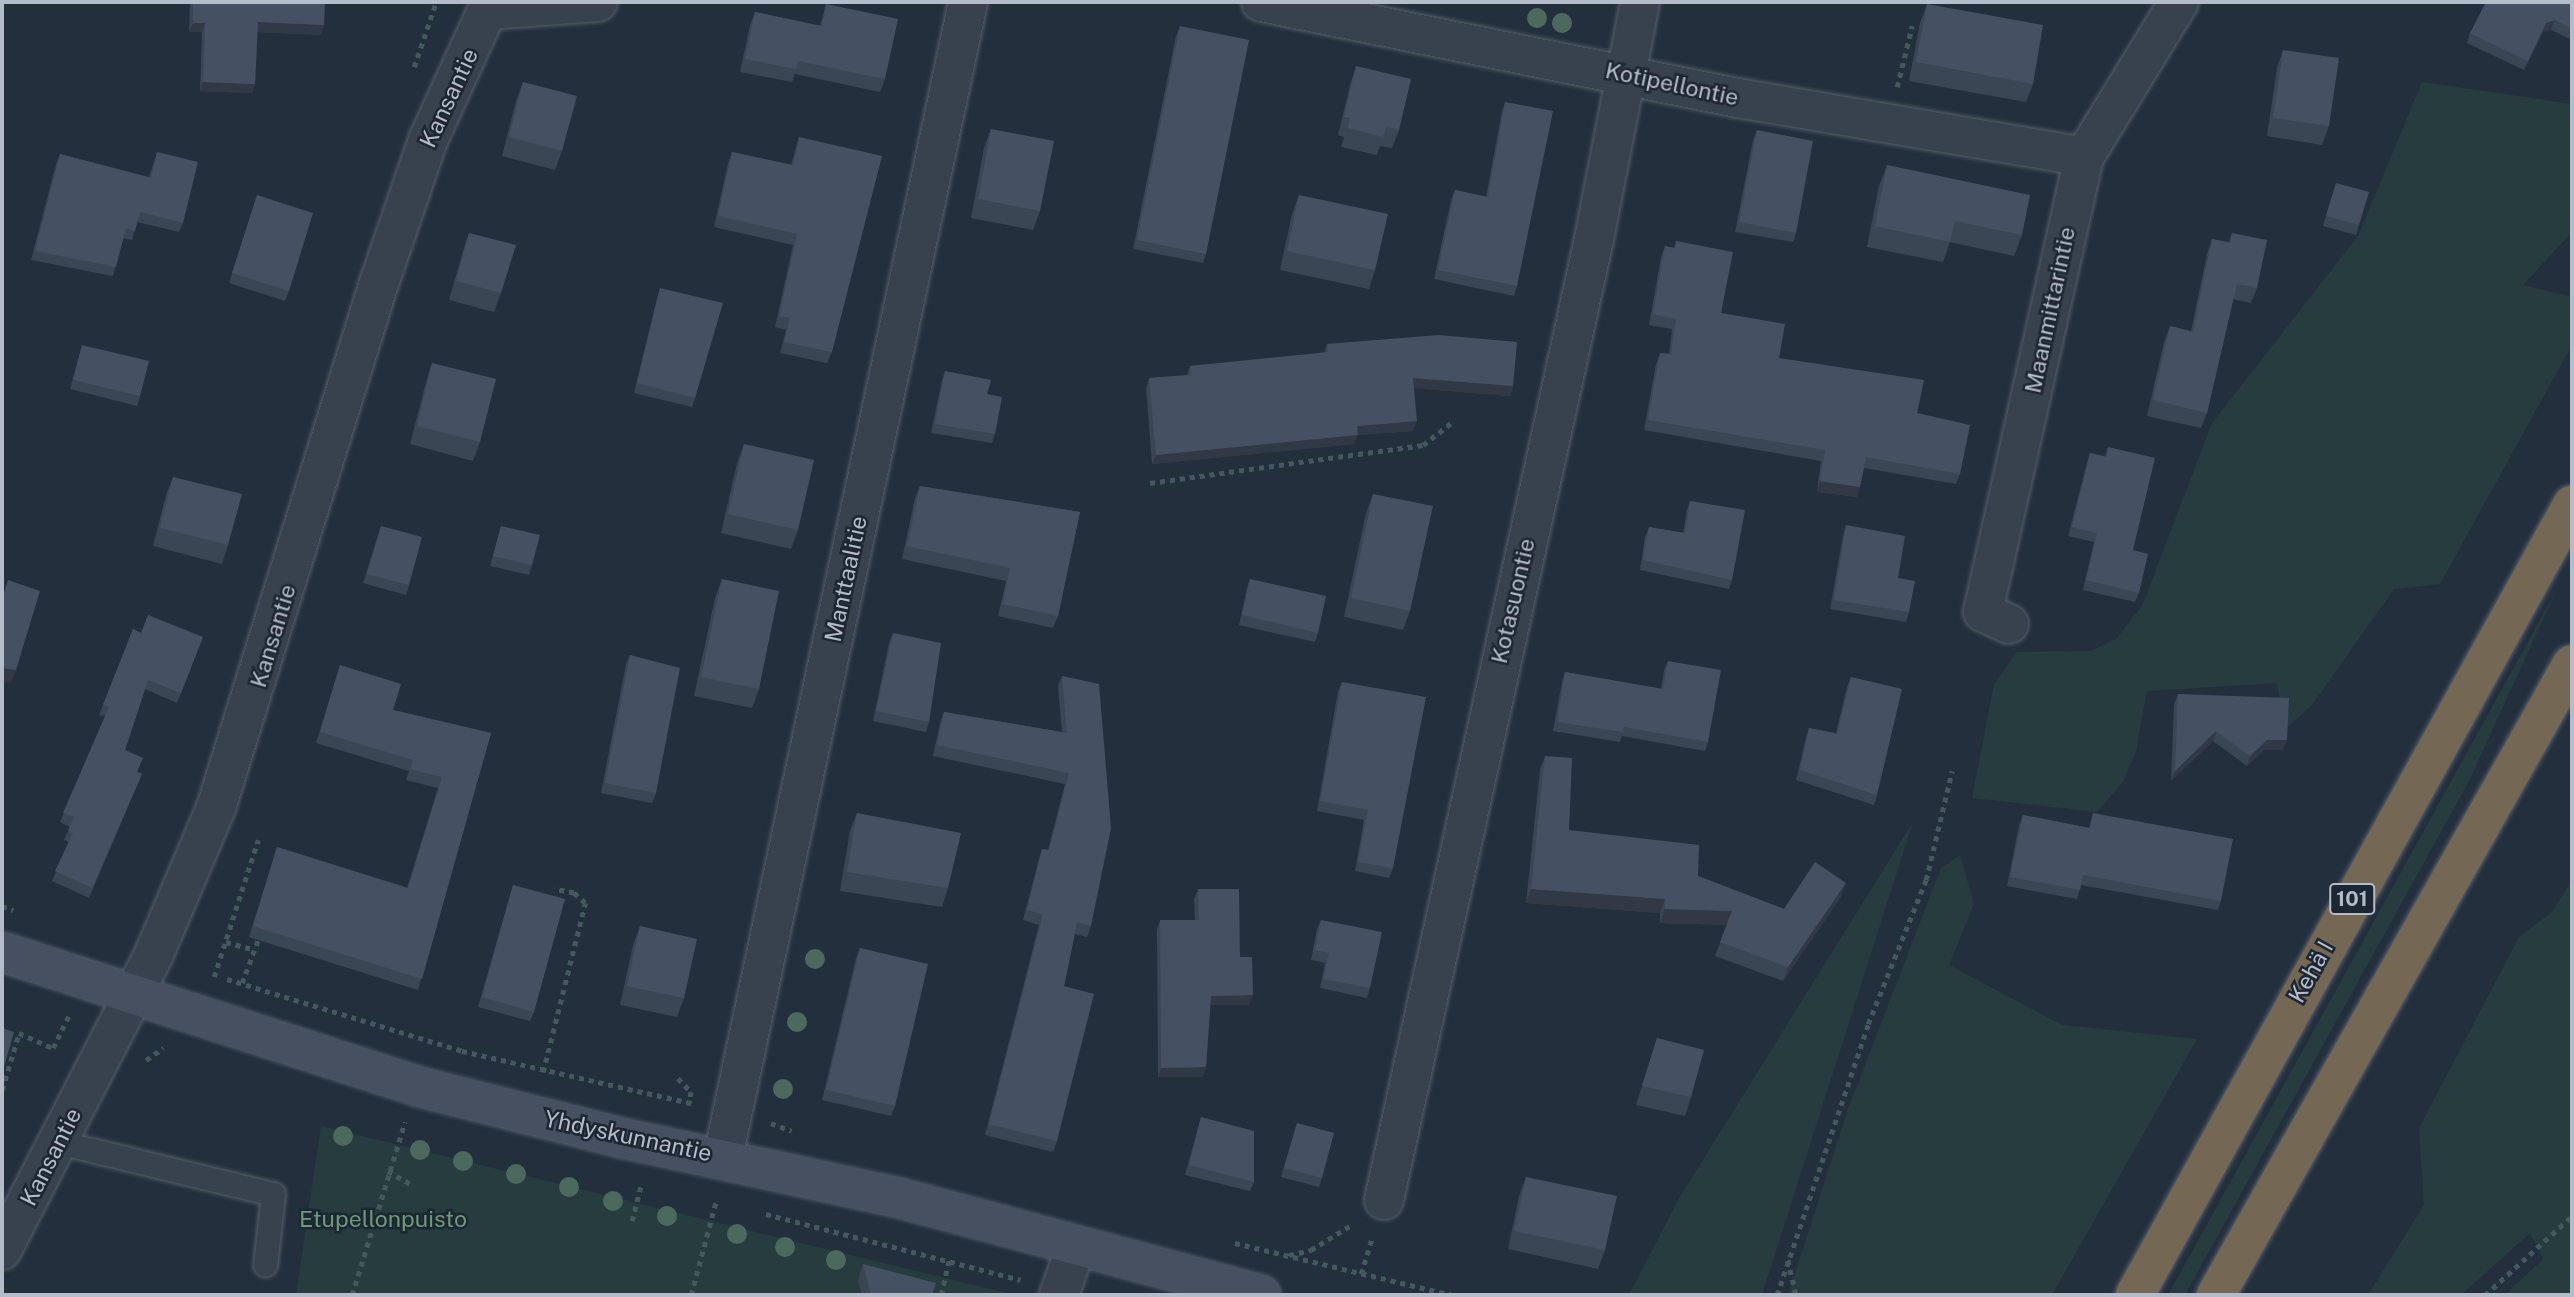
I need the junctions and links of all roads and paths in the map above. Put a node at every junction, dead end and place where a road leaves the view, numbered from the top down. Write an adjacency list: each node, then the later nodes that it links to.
1 (598, 2): 6 (street)
2 (968, 2): 34 (street, Manttaalitie)
3 (1261, 2): 8 (street, Kotipellontie)
4 (1640, 2): 8 (street, Kotasuontie)
5 (2179, 2): 10 (street, Maanmittarintie)
6 (490, 6): 25 (street, Kansantie)
7 (1912, 26): 9 (path)
8 (1624, 73): 9 (street, Kotipellontie); 38 (street, Kotasuontie)
9 (1888, 125): 10 (street, Kotipellontie)
10 (2084, 157): 14 (street, Maanmittarintie)
11 (1451, 423): 12 (path)
12 (1150, 483)
13 (2572, 505): 55 (highway, Kehä I / 101)
14 (2009, 624)
15 (2572, 664): 56 (highway)
16 (1952, 771): 46 (path)
17 (258, 840): 20 (path)
18 (554, 889): 27 (path)
19 (258, 940): 21 (path)
20 (226, 942): 21 (path); 23 (path)
21 (255, 950): 24 (path)
22 (2, 952): 25 (main road, Yhdyskunnantie)
23 (215, 975)
24 (242, 983)
25 (133, 996): 33 (street, Kansantie); 34 (main road, Yhdyskunnantie)
26 (69, 1017): 29 (path)
27 (544, 1072)
28 (678, 1078): 31 (path)
29 (3, 1082): 30 (path)
30 (2, 1090)
31 (690, 1104)
32 (405, 1121): 35 (path)
33 (58, 1142): 43 (street, Kansantie); 47 (lane)
34 (723, 1157): 42 (main road, Yhdyskunnantie)
35 (388, 1171): 37 (path); 48 (path)
36 (641, 1183): 41 (path)
37 (414, 1186)
38 (1384, 1200): 44 (path)
39 (716, 1202): 49 (path)
40 (2572, 1216): 57 (path)
41 (632, 1221)
42 (1076, 1247): 51 (street); 52 (main road, Yhdyskunnantie)
43 (2, 1250)
44 (1286, 1255)
45 (949, 1259): 50 (path)
46 (1788, 1259): 53 (path); 54 (path)
47 (265, 1265)
48 (352, 1295)
49 (691, 1295)
50 (941, 1295)
51 (1059, 1295)
52 (1261, 1295)
53 (1777, 1295)
54 (1796, 1295)
55 (2136, 1295)
56 (2216, 1295)
57 (2486, 1295)

